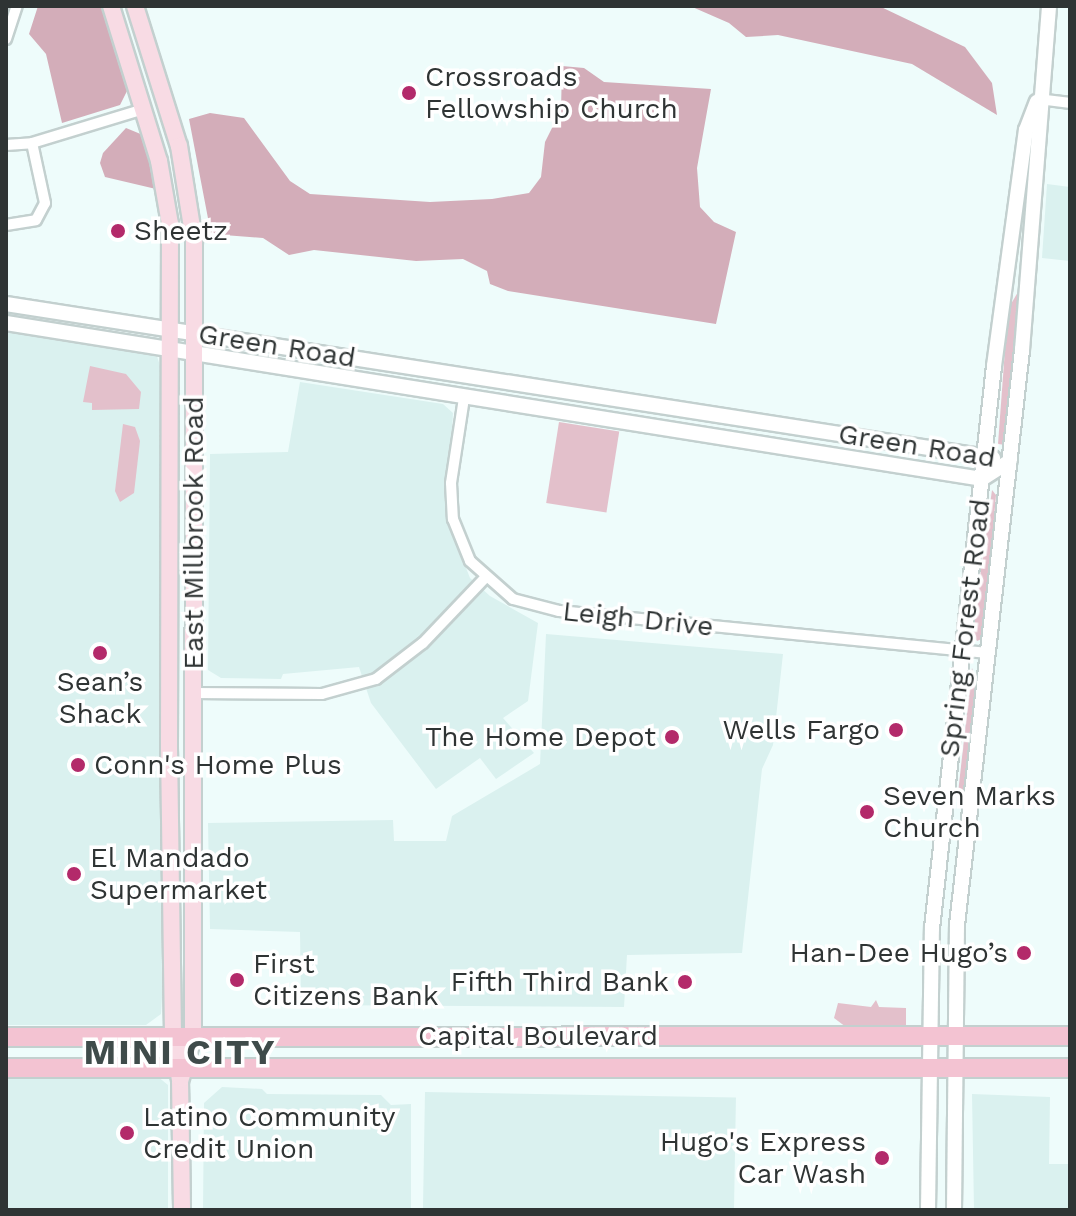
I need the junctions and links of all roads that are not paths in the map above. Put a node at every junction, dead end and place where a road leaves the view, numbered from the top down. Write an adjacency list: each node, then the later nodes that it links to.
1 (17, 6): 5 (street)
2 (111, 6): 8 (main road, East Millbrook Road)
3 (135, 6): 17 (main road, East Millbrook Road)
4 (1049, 6): 6 (main road, Spring Forest Road)
5 (6, 39)
6 (1038, 99): 7 (street); 26 (main road, Spring Forest Road); 27 (main road, Spring Forest Road)
7 (1070, 103)
8 (144, 109): 9 (street); 15 (main road, East Millbrook Road)
9 (32, 143): 10 (street); 11 (street)
10 (6, 145)
11 (6, 225)
12 (6, 304): 13 (main road, Green Road)
13 (71, 314): 15 (main road, Green Road); 16 (main road)
14 (6, 323): 16 (main road, Green Road)
15 (171, 330): 17 (main road, Green Road); 18 (main road, East Millbrook Road)
16 (68, 331): 18 (main road, Green Road)
17 (194, 333): 19 (main road, East Millbrook Road); 20 (main road, Green Road)
18 (170, 349): 19 (main road, Green Road); 30 (main road, East Millbrook Road)
19 (194, 354): 21 (main road, Green Road); 34 (main road, East Millbrook Road)
20 (465, 376): 21 (main road); 22 (main road, Green Road)
21 (464, 398): 24 (main road, Green Road); 29 (street, Leigh Drive)
22 (678, 409): 23 (main road, Green Road); 24 (main road)
23 (745, 419): 25 (main road); 26 (main road, Green Road)
24 (674, 431): 25 (main road, Green Road)
25 (741, 441): 28 (main road, Green Road)
26 (984, 457): 27 (main road, Green Road); 28 (main road, Spring Forest Road)
27 (1010, 461): 28 (main road, Green Road); 32 (main road, Spring Forest Road)
28 (982, 479): 31 (main road, Spring Forest Road)
29 (485, 578): 31 (street, Leigh Drive); 34 (street)
30 (169, 601): 33 (main road, East Millbrook Road); 34 (main road)
31 (963, 652): 32 (street, Leigh Drive); 36 (main road, Spring Forest Road)
32 (988, 653): 37 (main road, Spring Forest Road)
33 (170, 693): 35 (main road); 38 (main road, East Millbrook Road)
34 (193, 693): 35 (main road, East Millbrook Road)
35 (193, 736): 43 (main road, East Millbrook Road)
36 (945, 810): 37 (main road); 39 (main road, Spring Forest Road)
37 (970, 814): 40 (main road, Spring Forest Road)
38 (173, 1036): 42 (highway, Capital Boulevard); 43 (highway, Capital Boulevard); 48 (main road, East Millbrook Road)
39 (928, 1036): 40 (highway, Capital Boulevard); 43 (highway, Capital Boulevard); 45 (main road, Spring Forest Road)
40 (954, 1036): 41 (highway, Capital Boulevard); 46 (main road, Spring Forest Road)
41 (1070, 1036)
42 (6, 1037)
43 (193, 1037): 48 (main road, East Millbrook Road)
44 (6, 1068): 48 (highway, Capital Boulevard)
45 (928, 1068): 46 (highway, Capital Boulevard); 48 (highway, Capital Boulevard); 50 (main road, Spring Forest Road)
46 (954, 1068): 47 (highway, Capital Boulevard); 51 (main road, Spring Forest Road)
47 (1070, 1068)
48 (181, 1072): 49 (main road)
49 (182, 1210)
50 (928, 1210)
51 (954, 1210)

